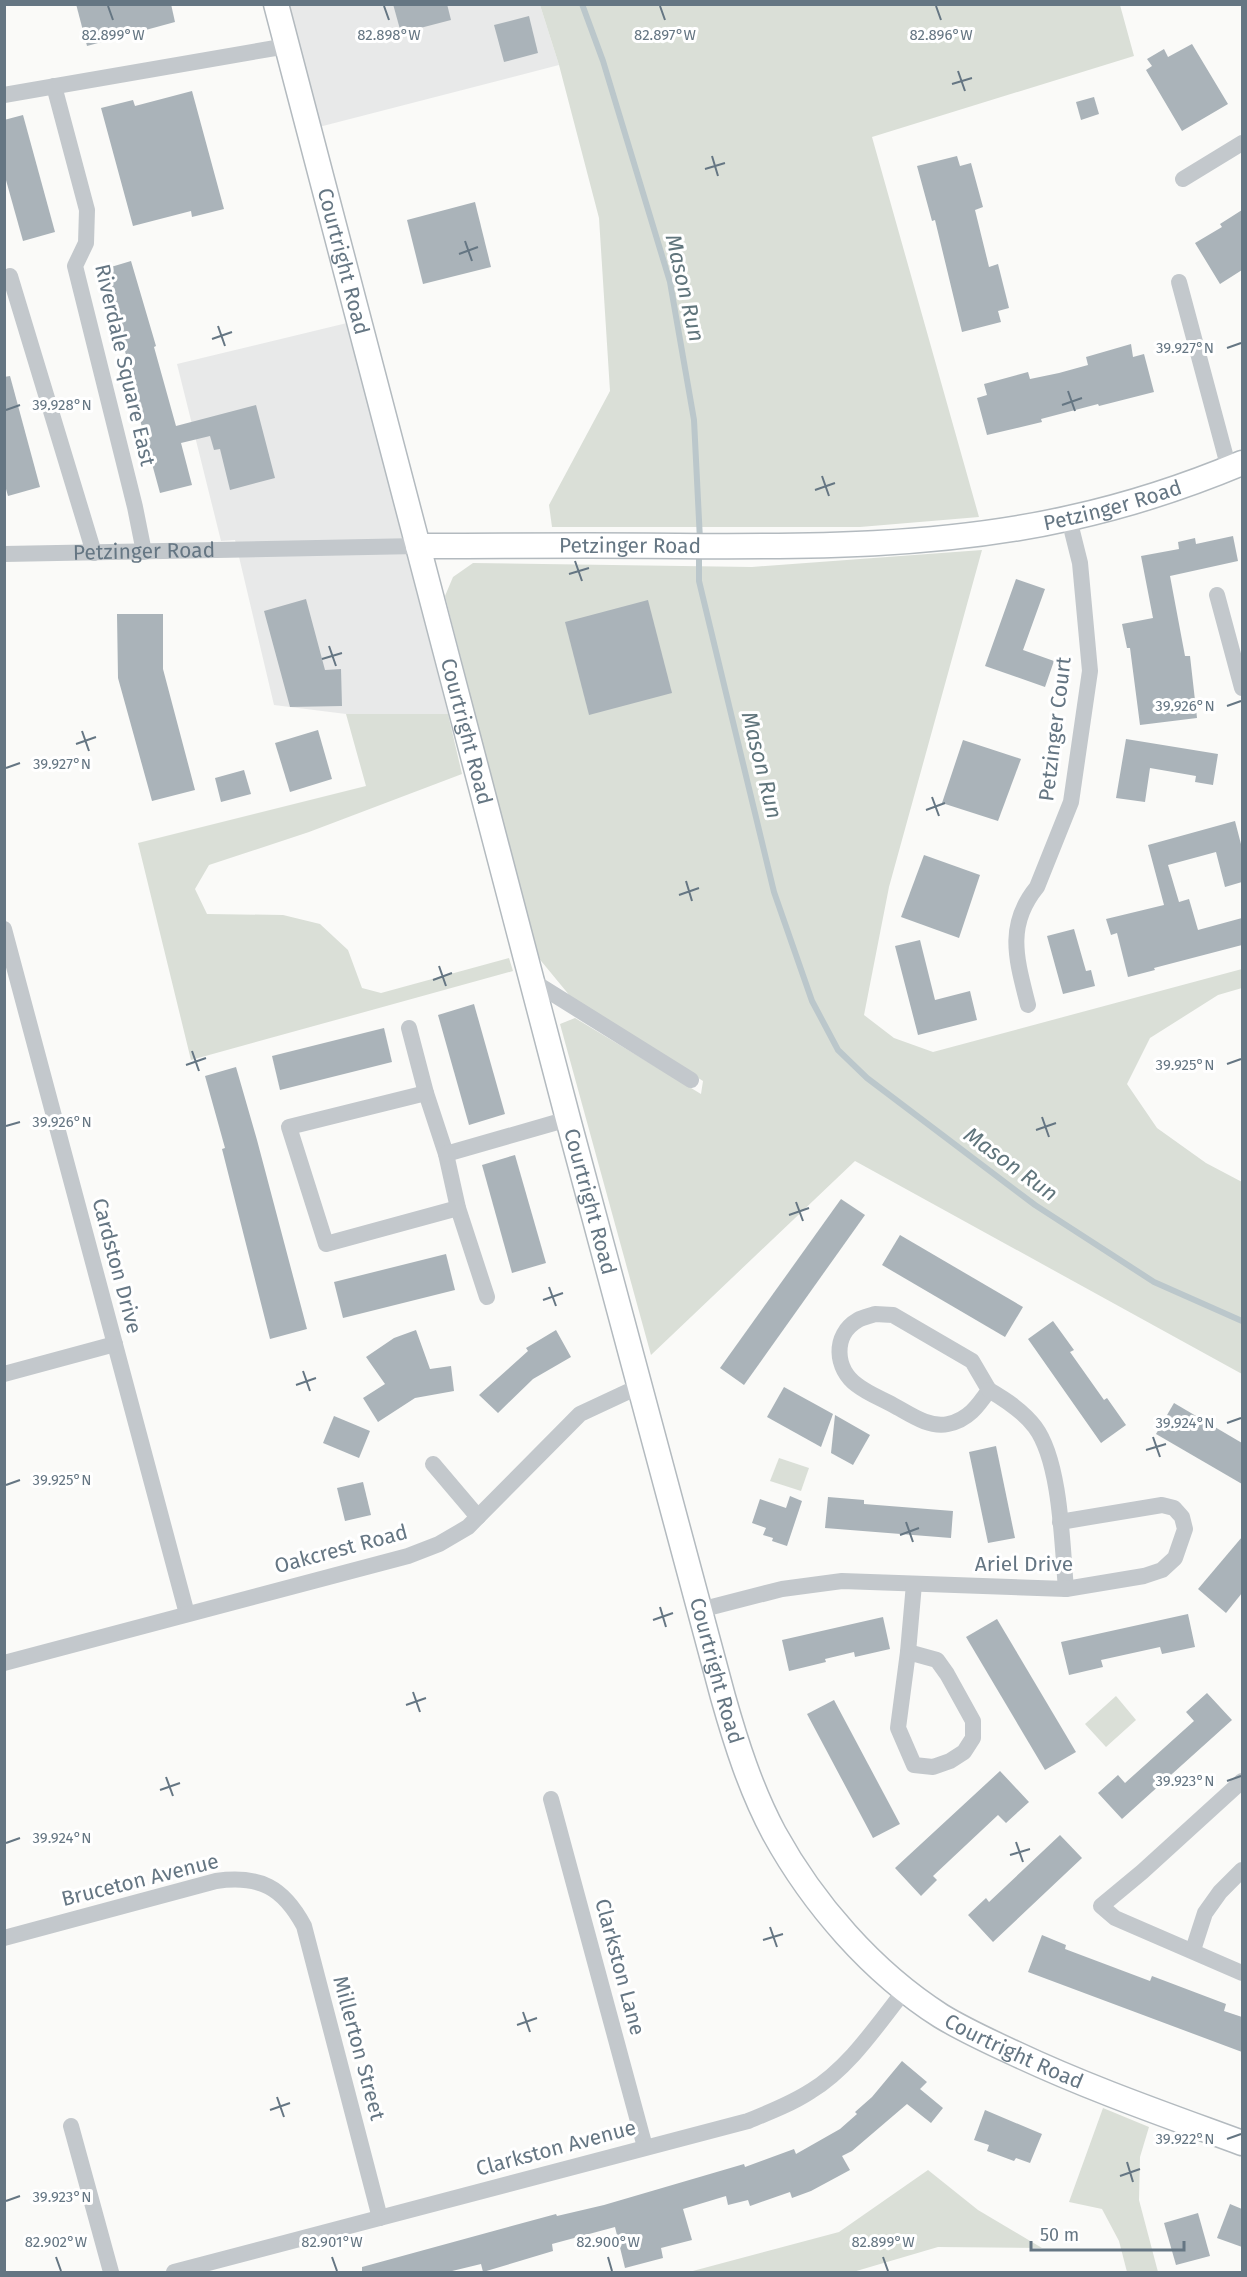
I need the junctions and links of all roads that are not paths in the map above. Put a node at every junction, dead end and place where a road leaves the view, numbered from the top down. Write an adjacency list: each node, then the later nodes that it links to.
1 (276, 4): 2 (street, Courtright Road)
2 (287, 46): 3 (street); 11 (street, Courtright Road)
3 (54, 86): 4 (street); 12 (street, Riverdale Square East)
4 (4, 95)
5 (1242, 143): 6 (street)
6 (1183, 178)
7 (10, 276): 13 (street)
8 (1179, 282): 9 (street)
9 (1236, 466): 10 (street, Petzinger Road)
10 (1070, 519): 11 (street, Petzinger Road); 19 (street, Petzinger Court)
11 (418, 546): 12 (street, Petzinger Road); 18 (street, Courtright Road)
12 (144, 552): 13 (street, Petzinger Road)
13 (94, 553): 14 (street, Petzinger Road)
14 (4, 554)
15 (1217, 596): 16 (street)
16 (1242, 688)
17 (4, 929): 27 (street, Cardston Drive)
18 (534, 982): 21 (street); 23 (street, Courtright Road)
19 (1028, 1005)
20 (409, 1028): 22 (street)
21 (691, 1080)
22 (426, 1093): 24 (street); 25 (street)
23 (568, 1119): 24 (street); 29 (street, Courtright Road)
24 (446, 1154): 25 (street)
25 (458, 1208): 26 (street)
26 (487, 1297)
27 (115, 1344): 28 (street); 37 (street, Cardston Drive)
28 (4, 1374)
29 (640, 1386): 32 (street, Oakcrest Road); 36 (street, Courtright Road)
30 (988, 1390): 30 (street); 33 (street)
31 (433, 1464): 32 (street)
32 (478, 1517): 37 (street, Oakcrest Road)
33 (1060, 1522): 35 (street); 35 (street, Ariel Drive)
34 (914, 1584): 35 (street, Ariel Drive); 36 (street, Ariel Drive); 38 (street)
35 (1066, 1589)
36 (700, 1610): 47 (street, Courtright Road)
37 (187, 1614): 39 (street, Oakcrest Road)
38 (908, 1652): 38 (street)
39 (4, 1663)
40 (1242, 1781): 45 (street)
41 (551, 1799): 50 (street, Clarkston Lane)
42 (1242, 1870): 45 (street)
43 (283, 1896): 44 (street, Bruceton Avenue); 51 (street, Millerton Street)
44 (4, 1938)
45 (1193, 1950): 46 (street)
46 (1242, 1973)
47 (905, 1990): 49 (street, Courtright Road); 50 (street, Clarkston Avenue)
48 (71, 2126): 52 (street)
49 (1242, 2143)
50 (645, 2147): 51 (street, Clarkston Avenue)
51 (380, 2218): 53 (street, Clarkston Avenue)
52 (111, 2272)
53 (174, 2272)

